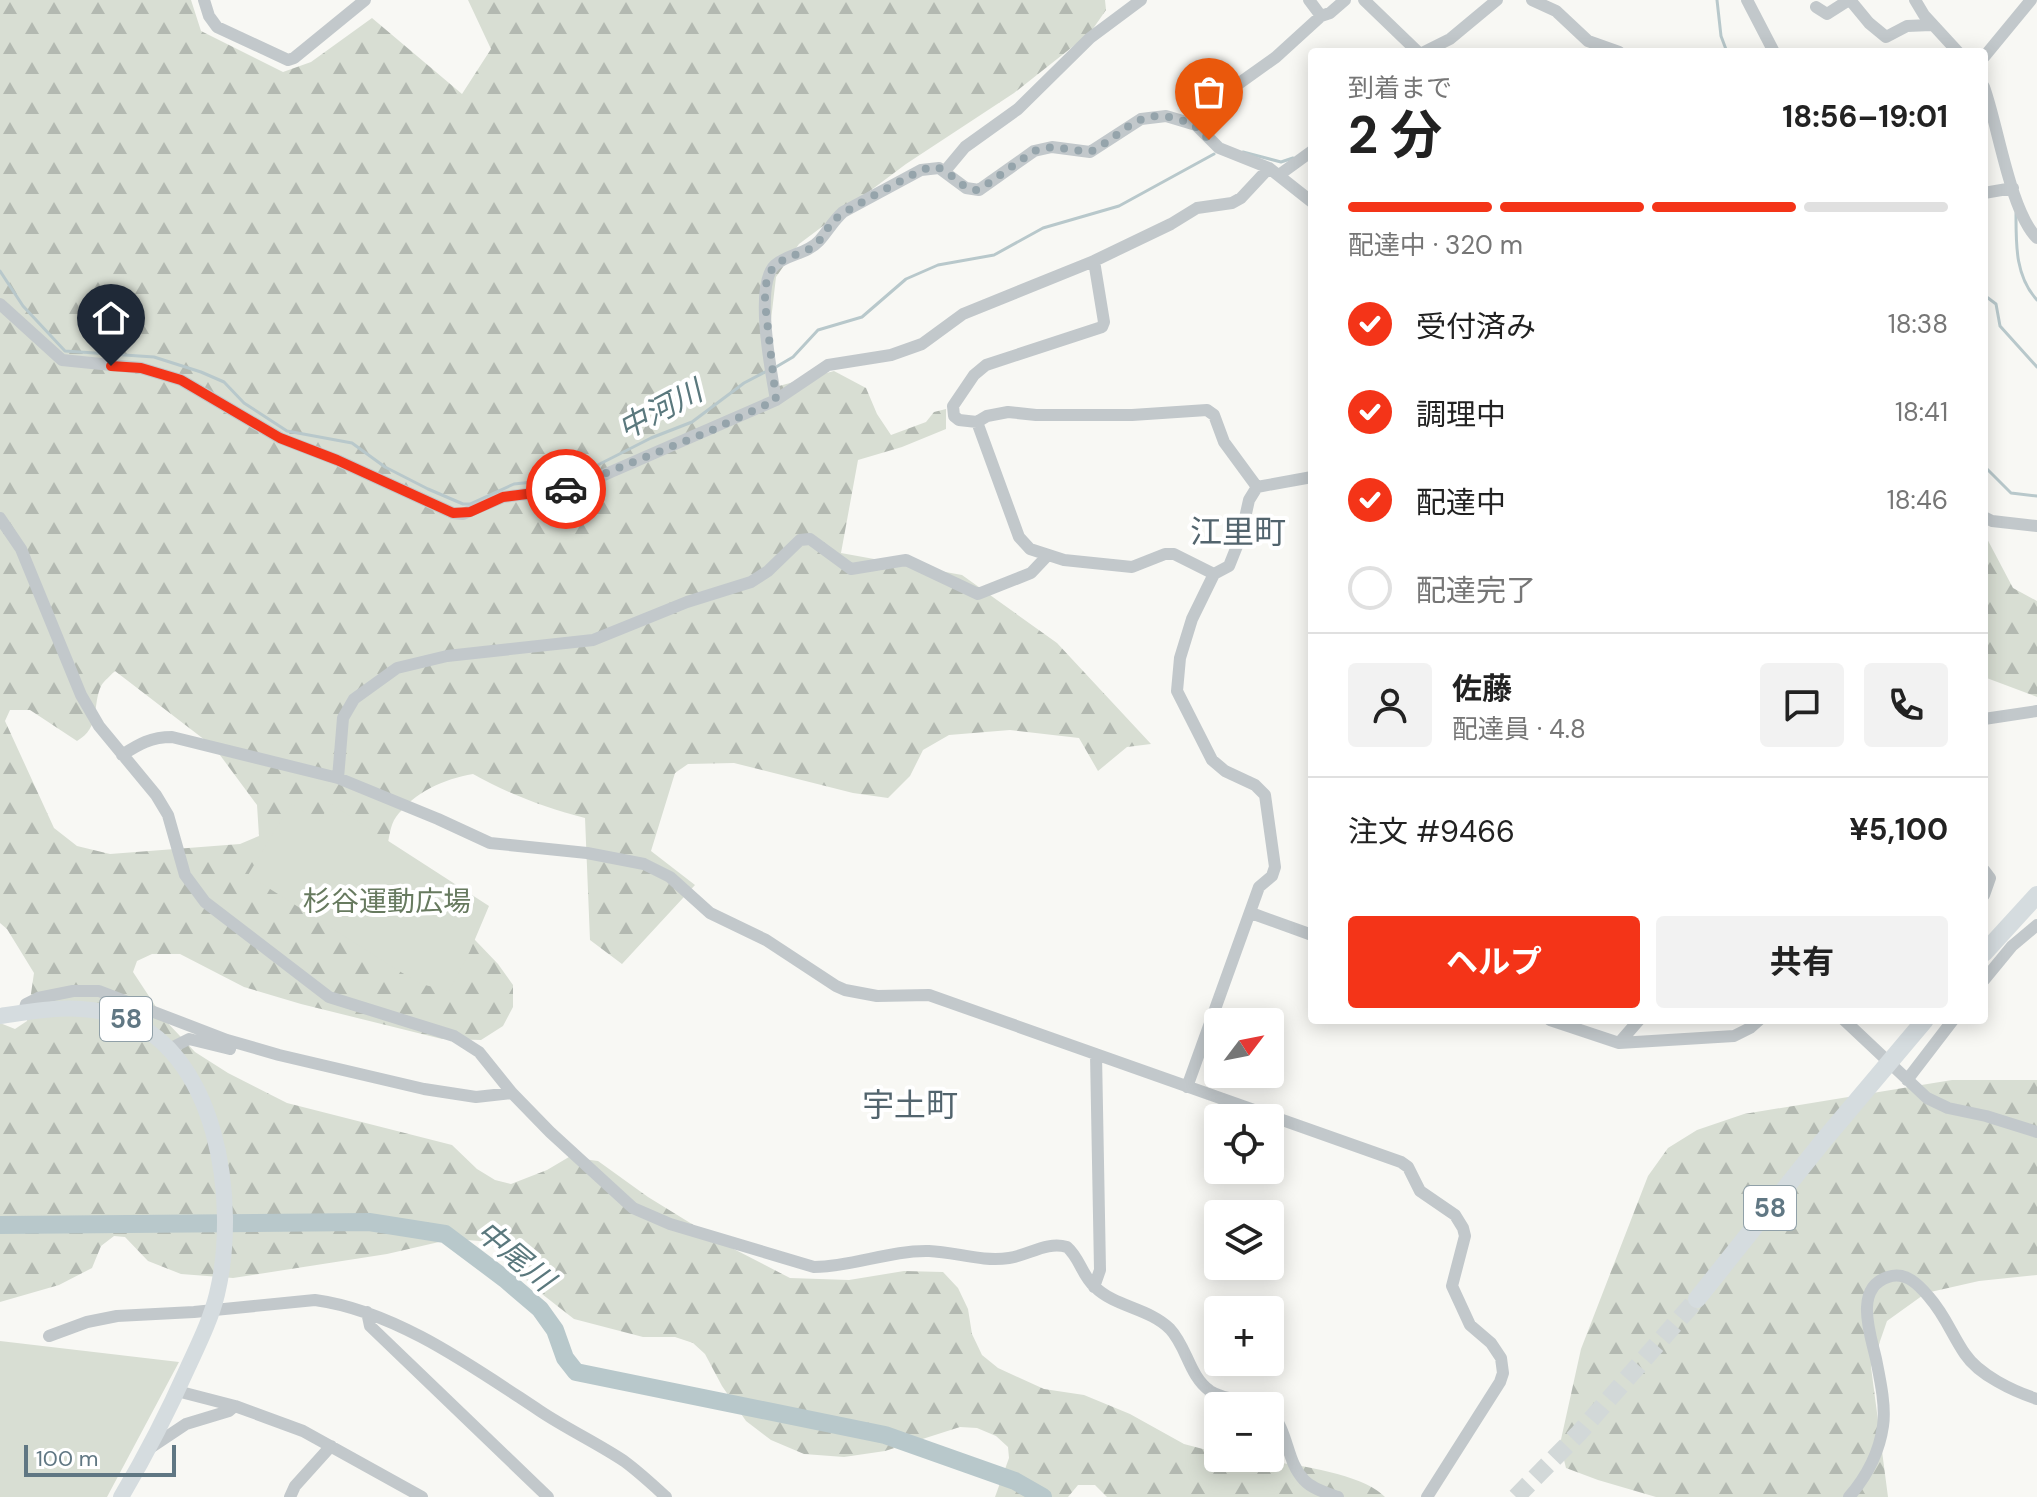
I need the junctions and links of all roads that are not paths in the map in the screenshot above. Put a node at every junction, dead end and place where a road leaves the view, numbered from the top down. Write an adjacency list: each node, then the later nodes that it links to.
1 (204, 0): 2 (street)
2 (365, 0)
3 (1141, 0): 25 (street)
4 (1309, 0): 14 (street)
5 (1345, 0): 14 (street)
6 (1364, 0): 16 (street)
7 (1497, 0): 17 (street)
8 (1532, 0): 18 (street)
9 (1747, 0): 19 (street)
10 (1849, 0): 13 (street); 15 (street)
11 (1915, 0): 15 (street)
12 (2031, 0): 21 (street)
13 (1816, 7)
14 (1321, 16): 23 (street)
15 (1931, 25): 20 (street)
16 (1417, 48)
17 (1430, 48)
18 (1606, 48)
19 (1772, 48)
20 (1954, 48)
21 (1988, 52)
22 (1988, 101): 27 (street)
23 (1190, 123): 25 (street); 26 (street)
24 (1308, 153): 26 (street)
25 (945, 171): 33 (street)
26 (1274, 171): 29 (street); 31 (street)
27 (2013, 188): 28 (street); 30 (street)
28 (1988, 191)
29 (1308, 199)
30 (2037, 238)
31 (1094, 261): 33 (street); 34 (street)
32 (0, 304): 33 (street)
33 (776, 400)
34 (977, 422): 36 (street); 40 (street)
35 (1308, 478): 36 (street)
36 (1257, 487): 41 (street)
37 (1, 517): 44 (street)
38 (1988, 519): 39 (street)
39 (2037, 526)
40 (1048, 555): 41 (street); 45 (street)
41 (1214, 574): 47 (street)
42 (2037, 711): 43 (street)
43 (1988, 718)
44 (122, 755): 45 (street); 66 (street)
45 (338, 778): 62 (street)
46 (2037, 895): 50 (highway)
47 (1251, 913): 49 (street); 65 (street)
48 (2037, 925): 51 (street)
49 (1308, 934)
50 (1988, 949)
51 (1988, 975)
52 (24, 1012): 53 (main road, 58); 61 (main road, 58); 63 (street)
53 (0, 1016)
54 (1562, 1024): 60 (street)
55 (1636, 1024): 60 (street)
56 (1754, 1024): 60 (street)
57 (1848, 1024): 64 (street)
58 (1922, 1024): 69 (highway, 58)
59 (1950, 1024): 64 (street)
60 (1619, 1043)
61 (169, 1049): 63 (street); 72 (main road, 58)
62 (1096, 1054): 65 (street); 68 (street)
63 (279, 1055): 66 (street)
64 (1906, 1078): 67 (street)
65 (1187, 1087): 85 (street)
66 (512, 1093): 68 (street)
67 (2037, 1132)
68 (1094, 1287): 73 (street)
69 (1697, 1299)
70 (367, 1312): 71 (street); 82 (street); 83 (street)
71 (49, 1336)
72 (177, 1391): 75 (street); 78 (main road, 58)
73 (1214, 1392)
74 (2037, 1399): 86 (street)
75 (235, 1406): 77 (street); 78 (street)
76 (1284, 1433): 84 (street)
77 (331, 1446): 80 (street); 81 (street)
78 (150, 1448): 79 (main road, 58)
79 (121, 1497)
80 (290, 1497)
81 (422, 1497)
82 (548, 1497)
83 (666, 1497)
84 (1338, 1497)
85 (1427, 1497)
86 (1849, 1497)

